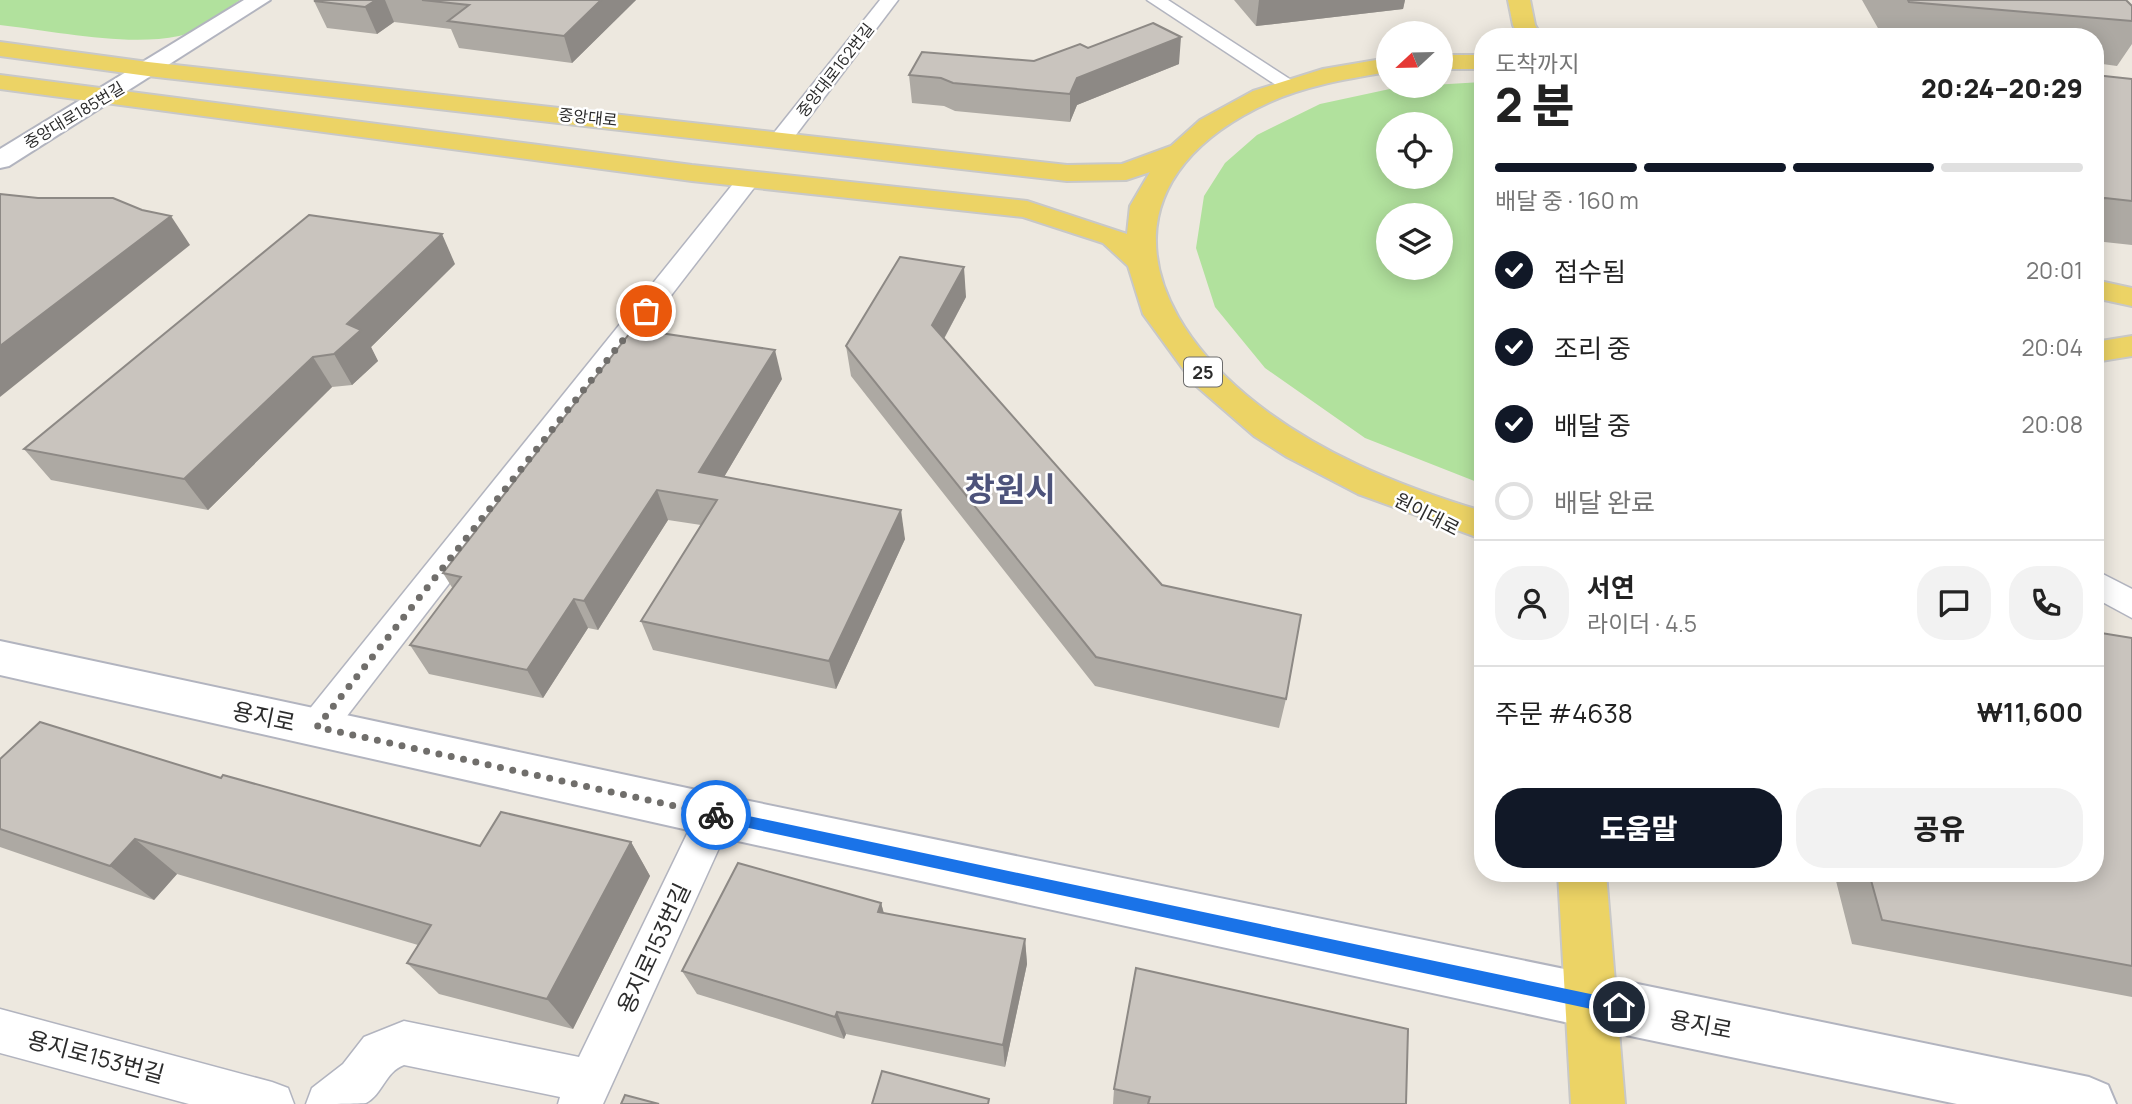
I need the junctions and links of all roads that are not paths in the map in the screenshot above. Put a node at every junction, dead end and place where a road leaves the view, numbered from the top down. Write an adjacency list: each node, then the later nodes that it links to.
1 (260, 0): 10 (main road, 중앙대로185번길)
2 (889, 0): 14 (street, 중앙대로162번길)
3 (1156, 0): 12 (street)
4 (1519, 0): 5 (main road)
5 (1522, 28)
6 (0, 49): 10 (main road, 중앙대로)
7 (1453, 62): 8 (main road)
8 (1474, 62)
9 (1376, 67): 12 (main road, 25)
10 (148, 69): 13 (main road, 중앙대로185번길); 14 (main road, 중앙대로)
11 (0, 82): 13 (main road)
12 (1289, 85): 15 (main road, 25)
13 (106, 95): 16 (main road, 중앙대로185번길); 18 (main road)
14 (781, 139): 17 (main road, 중앙대로)
15 (1174, 153): 17 (main road, 중앙대로); 20 (main road, 25)
16 (0, 160)
17 (958, 162): 19 (main road)
18 (749, 179): 19 (main road); 31 (street)
19 (924, 196): 20 (main road)
20 (1142, 264): 25 (main road, 25)
21 (2104, 291): 22 (main road)
22 (2132, 297)
23 (2132, 346): 24 (main road)
24 (2104, 351)
25 (1371, 485): 26 (main road, 25); 27 (main road, 원이대로)
26 (1474, 522)
27 (1474, 540)
28 (2104, 588): 29 (street)
29 (2132, 605)
30 (0, 657): 31 (main road, 용지로)
31 (317, 727): 32 (main road, 용지로)
32 (715, 815): 34 (main road, 용지로); 36 (street, 용지로153번길)
33 (1583, 882): 34 (main road)
34 (1592, 1002): 37 (main road, 용지로); 40 (main road)
35 (0, 1031): 38 (street, 용지로153번길)
36 (585, 1093): 39 (street, 용지로153번길)
37 (1999, 1094): 41 (main road, 용지로)
38 (272, 1104)
39 (328, 1104)
40 (1598, 1104)
41 (2089, 1104)

